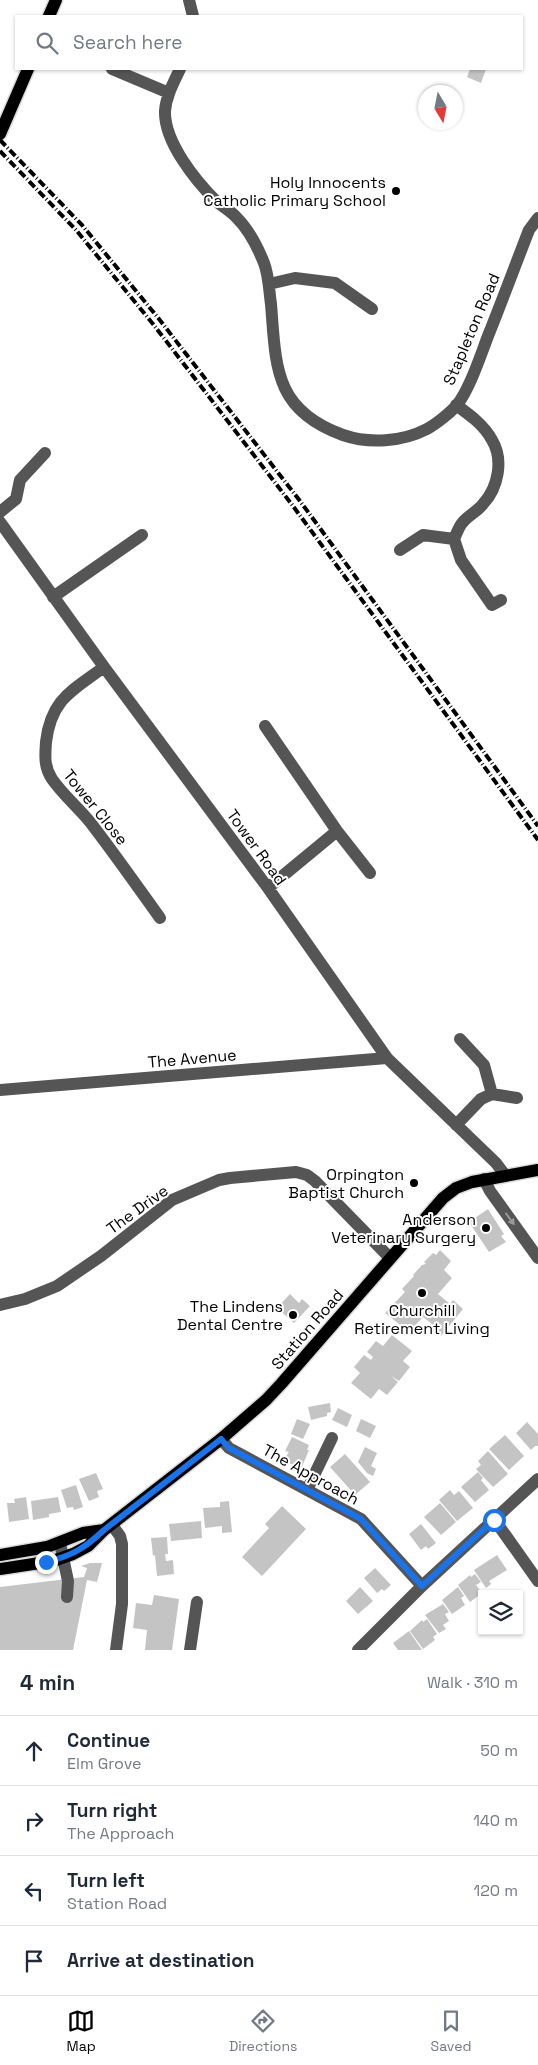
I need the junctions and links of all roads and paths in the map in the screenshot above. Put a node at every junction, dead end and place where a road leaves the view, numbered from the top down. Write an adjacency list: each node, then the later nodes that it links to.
1 (56, 0): 2 (main road)
2 (49, 15)
3 (28, 70): 7 (main road)
4 (114, 70): 6 (street)
5 (180, 70): 6 (street, Stapleton Road)
6 (169, 94): 9 (street, Stapleton Road)
7 (0, 134)
8 (538, 218): 11 (street, Stapleton Road)
9 (269, 284): 10 (street); 11 (street, Stapleton Road)
10 (372, 309)
11 (456, 405): 16 (street)
12 (45, 453): 13 (street)
13 (0, 512)
14 (0, 522): 18 (street, Tower Road)
15 (142, 535): 18 (street)
16 (454, 539): 17 (street); 19 (street)
17 (400, 550)
18 (53, 597): 20 (street, Tower Road)
19 (501, 600)
20 (104, 667): 24 (street, Tower Road); 25 (street, Tower Close)
21 (265, 726): 22 (street)
22 (337, 831): 23 (street); 24 (street)
23 (370, 873)
24 (268, 888): 27 (street, Tower Road)
25 (160, 918)
26 (460, 1039): 29 (street)
27 (387, 1058): 28 (street, The Avenue); 31 (street, Tower Road)
28 (0, 1090)
29 (492, 1094): 30 (street); 31 (street)
30 (517, 1098)
31 (456, 1125): 33 (street, Tower Road)
32 (538, 1170): 33 (main road, Station Road)
33 (505, 1175): 34 (main road, Station Road)
34 (484, 1179): 35 (main road, Station Road); 36 (street, one-way to 36)
35 (390, 1258): 37 (street, The Drive); 39 (main road, Station Road)
36 (538, 1258)
37 (0, 1305)
38 (332, 1438): 41 (street)
39 (221, 1439): 41 (street, The Approach); 43 (main road, Station Road)
40 (538, 1479): 42 (street)
41 (308, 1490): 49 (street, The Approach)
42 (494, 1520): 48 (street); 49 (street)
43 (108, 1528): 44 (main road, Station Road); 46 (main road, Station Road); 52 (street)
44 (60, 1543): 45 (main road, Station Road); 46 (street)
45 (0, 1555)
46 (64, 1557): 47 (main road, Station Road); 50 (street)
47 (0, 1569)
48 (538, 1581)
49 (422, 1586): 54 (street)
50 (67, 1597)
51 (197, 1602): 53 (street)
52 (116, 1650)
53 (190, 1650)
54 (358, 1650)

